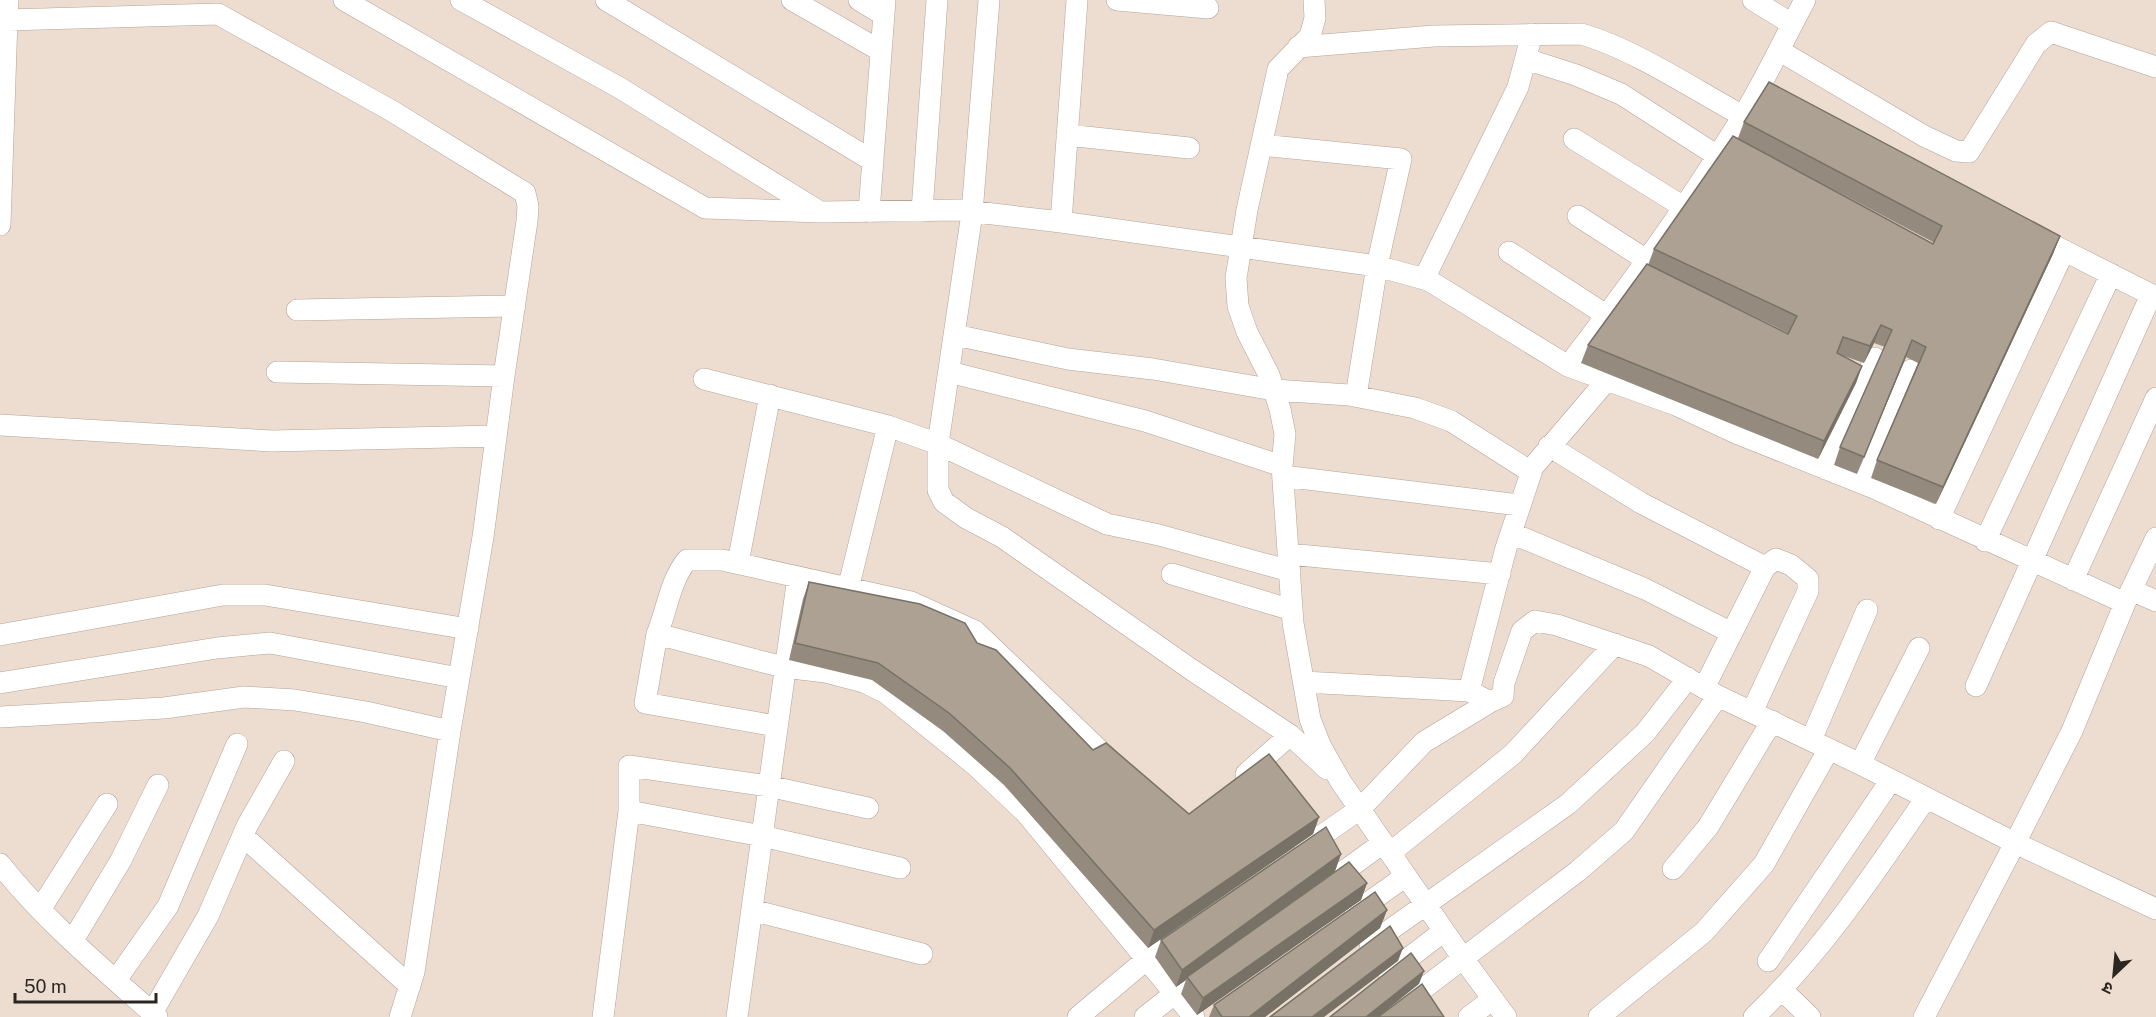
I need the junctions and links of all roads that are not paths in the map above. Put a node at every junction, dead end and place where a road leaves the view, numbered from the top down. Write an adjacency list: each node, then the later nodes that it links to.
1 (344, 0): 35 (street)
2 (461, 0): 35 (street)
3 (606, 0): 32 (street)
4 (792, 0): 19 (street)
5 (859, 0): 13 (street)
6 (937, 0): 34 (street)
7 (989, 0): 37 (street)
8 (1077, 0): 26 (street)
9 (1117, 0): 14 (street)
10 (1314, 0): 18 (street)
11 (1753, 0): 16 (street)
12 (1805, 0): 16 (street)
13 (885, 7): 19 (street)
14 (1208, 8)
15 (5, 13): 40 (street); 51 (street)
16 (1792, 24): 20 (street)
17 (1532, 34): 18 (street); 21 (street); 24 (street)
18 (1299, 47): 28 (street)
19 (881, 51): 32 (street)
20 (1780, 51): 22 (street); 23 (street)
21 (1526, 59): 30 (street); 48 (street)
22 (2156, 67)
23 (1758, 90): 24 (street); 25 (street)
24 (1743, 116): 30 (street)
25 (1809, 117)
26 (1067, 135): 29 (street); 39 (street)
27 (1574, 140): 33 (street)
28 (1261, 145): 42 (street); 46 (street)
29 (1189, 148)
30 (1720, 149): 31 (street); 33 (street)
31 (1745, 154)
32 (873, 161): 36 (street)
33 (1682, 206): 45 (street)
34 (922, 211): 36 (street); 37 (street)
35 (820, 212): 36 (street)
36 (869, 212)
37 (972, 213): 39 (street); 54 (street)
38 (1578, 216): 45 (street)
39 (1061, 222): 42 (street)
40 (0, 225)
41 (2016, 227): 43 (street)
42 (1241, 248): 46 (street); 63 (street)
43 (2064, 251): 47 (street); 77 (street)
44 (1509, 252): 53 (street)
45 (1641, 265): 49 (street); 53 (street)
46 (1377, 266): 48 (street); 65 (street)
47 (2111, 274): 50 (street); 80 (street)
48 (1424, 279): 56 (street)
49 (1658, 281)
50 (2153, 296): 81 (street)
51 (515, 306): 52 (street); 60 (street)
52 (297, 310)
53 (1606, 315): 56 (street)
54 (955, 334): 59 (street); 63 (street)
55 (1875, 358): 72 (street)
56 (1568, 366): 62 (street)
57 (1911, 370): 75 (street)
58 (277, 372): 60 (street)
59 (949, 372): 70 (street); 73 (street)
60 (504, 376): 69 (street)
61 (704, 379): 64 (street)
62 (1607, 380): 71 (street); 72 (street)
63 (1274, 390): 65 (street); 73 (street)
64 (770, 395): 68 (street); 82 (street)
65 (1356, 396): 74 (street)
66 (2156, 398): 88 (street)
67 (0, 425): 69 (street)
68 (888, 426): 70 (street); 89 (street)
69 (496, 436): 94 (street)
70 (938, 444): 83 (street); 113 (street)
71 (1549, 446): 74 (street); 84 (street)
72 (1825, 470): 75 (street)
73 (1282, 471): 76 (street); 83 (street)
74 (1531, 472): 76 (street)
75 (1860, 483): 77 (street)
76 (1519, 505): 78 (street)
77 (1939, 519): 80 (street)
78 (1510, 533): 86 (street); 95 (street)
79 (2156, 538): 90 (street)
80 (1984, 541): 81 (street)
81 (2031, 562): 88 (street); 104 (street)
82 (738, 563): 87 (street); 96 (street)
83 (1289, 563): 86 (street); 92 (street)
84 (1765, 567): 95 (street); 108 (street)
85 (1172, 574): 92 (street)
86 (1500, 574): 106 (street)
87 (798, 577): 89 (street); 100 (street)
88 (2073, 580): 90 (street)
89 (848, 589): 119 (street)
90 (2128, 597): 91 (street); 131 (street)
91 (2156, 601)
92 (1292, 610): 102 (street)
93 (1867, 610): 115 (street)
94 (468, 629): 97 (street); 101 (street)
95 (1732, 633): 105 (street)
96 (657, 634): 100 (street); 111 (street)
97 (0, 635)
98 (1615, 644): 105 (street); 107 (street); 132 (street)
99 (1919, 648): 117 (street)
100 (783, 667): 111 (street); 149 (street)
101 (459, 678): 103 (street); 112 (street)
102 (1304, 682): 106 (street); 120 (street)
103 (0, 683)
104 (1976, 686)
105 (1704, 688): 108 (street); 139 (street); 150 (street)
106 (1469, 691): 107 (street)
107 (1490, 702): 127 (street)
108 (1752, 712): 110 (street)
109 (0, 717): 112 (street)
110 (1772, 722): 115 (street); 136 (street)
111 (776, 726): 122 (street)
112 (450, 731): 154 (street)
113 (1290, 735): 120 (street); 123 (street)
114 (237, 744): 153 (street)
115 (1820, 745): 117 (street); 169 (street)
116 (284, 761): 129 (street)
117 (1860, 764): 118 (street)
118 (1891, 780): 124 (street); 151 (street)
119 (1133, 782)
120 (1341, 782): 127 (street)
121 (158, 785): 146 (street)
122 (768, 786): 126 (street); 128 (street); 130 (street)
123 (1231, 787)
124 (1926, 798): 131 (street); 156 (street)
125 (107, 804): 140 (street)
126 (868, 808)
127 (1360, 809): 132 (street); 133 (street)
128 (629, 811): 130 (street); 162 (street)
129 (243, 836): 154 (street); 159 (street)
130 (762, 836): 135 (street); 142 (street)
131 (2015, 843): 141 (street); 172 (street)
132 (1387, 848): 137 (street); 138 (street)
133 (1292, 856)
134 (0, 864): 140 (street)
135 (900, 868)
136 (1672, 869)
137 (1406, 876): 139 (street); 143 (street)
138 (1317, 891)
139 (1425, 903): 144 (street); 147 (street)
140 (41, 908): 146 (street)
141 (2156, 909)
142 (752, 910): 148 (street); 163 (street)
143 (1338, 923)
144 (1444, 931): 150 (street); 155 (street)
145 (1176, 937): 149 (street)
146 (73, 940): 153 (street)
147 (1359, 953)
148 (922, 954)
149 (1148, 957): 157 (street); 164 (street)
150 (1462, 957): 158 (street); 166 (street)
151 (1768, 961)
152 (1203, 972): 157 (street)
153 (116, 980): 159 (street)
154 (410, 986): 161 (street)
155 (1369, 988)
156 (1782, 990): 170 (street); 171 (street)
157 (1175, 993): 160 (street); 165 (street)
158 (1493, 999): 167 (street); 168 (street)
159 (146, 1013)
160 (1204, 1015)
161 (400, 1017)
162 (603, 1017)
163 (737, 1017)
164 (1078, 1017)
165 (1145, 1017)
166 (1386, 1017)
167 (1469, 1017)
168 (1506, 1017)
169 (1599, 1017)
170 (1754, 1017)
171 (1810, 1017)
172 (1924, 1017)

